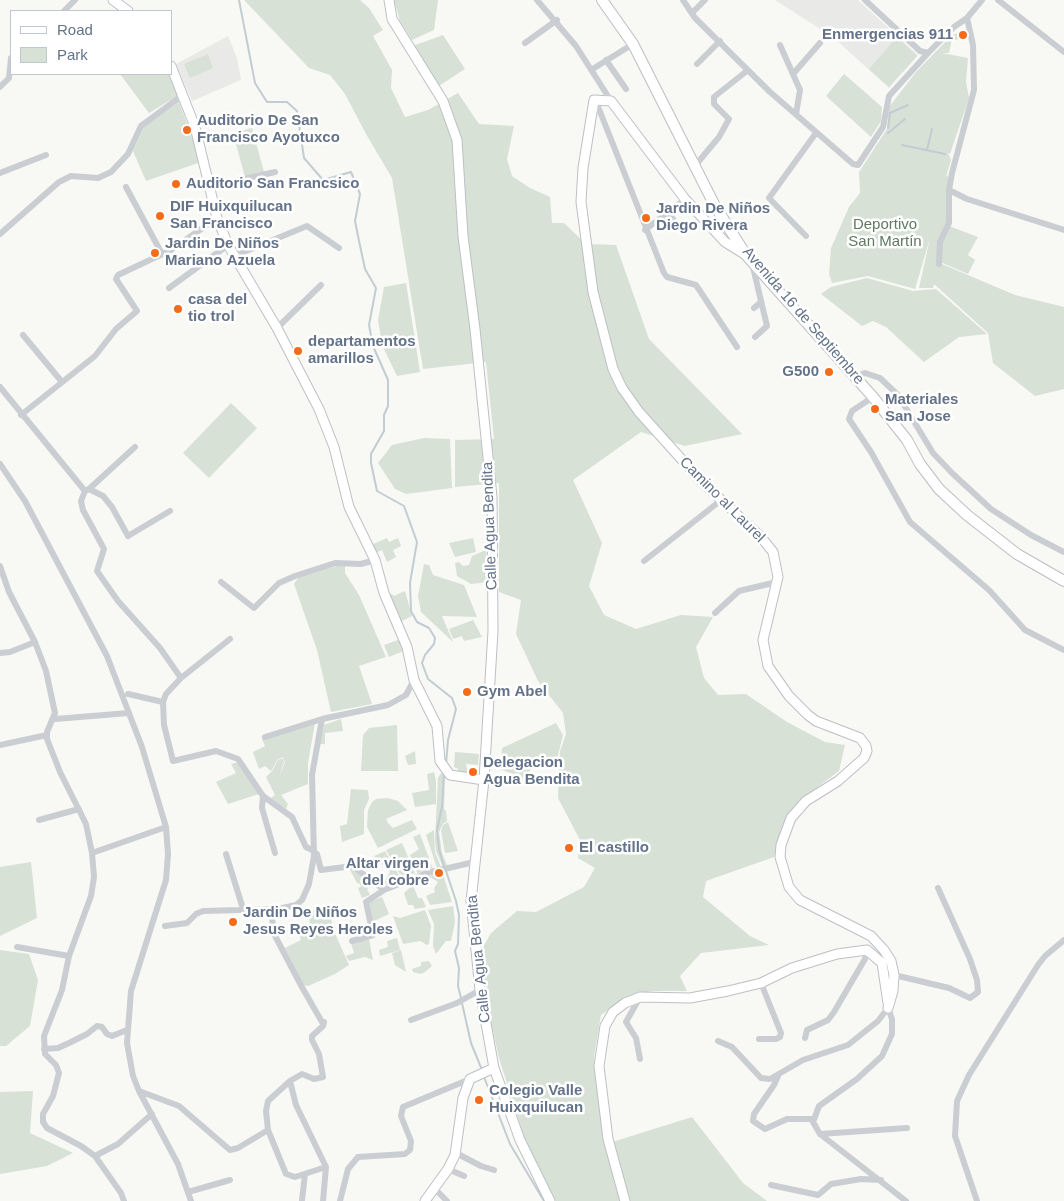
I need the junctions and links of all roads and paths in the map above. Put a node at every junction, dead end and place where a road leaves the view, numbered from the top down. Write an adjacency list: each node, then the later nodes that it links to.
1 (75, 0): 11 (street)
2 (114, 0): 12 (main road)
3 (389, 0): 98 (main road, Calle Agua Bendita)
4 (537, 0): 15 (street)
5 (602, 0): 19 (main road, Avenida 16 de Septiembre)
6 (683, 0): 13 (street)
7 (705, 0): 13 (street)
8 (864, 0): 22 (street)
9 (982, 0): 14 (street)
10 (998, 0): 21 (street)
11 (65, 10)
12 (127, 10)
13 (692, 13): 16 (street)
14 (967, 18): 22 (street); 43 (street)
15 (557, 20): 17 (street); 27 (street)
16 (720, 41): 24 (street); 28 (street)
17 (525, 43)
18 (820, 43): 29 (street)
19 (633, 44): 23 (street); 38 (main road, Avenida 16 de Septiembre)
20 (780, 46): 29 (street)
21 (1064, 52)
22 (928, 53): 36 (street)
23 (606, 60): 27 (street); 31 (street)
24 (697, 64)
25 (10, 68): 30 (street)
26 (172, 68): 32 (main road)
27 (592, 70): 34 (street)
28 (748, 70): 35 (street); 38 (street)
29 (793, 74): 35 (street)
30 (0, 87)
31 (626, 89)
32 (183, 95): 42 (main road); 50 (street)
33 (595, 99): 34 (main road); 48 (street); 74 (main road, Camino al Laurel)
34 (611, 101): 44 (main road)
35 (796, 114): 36 (street)
36 (816, 133): 51 (street)
37 (46, 155): 40 (street)
38 (694, 167): 56 (main road, Avenida 16 de Septiembre)
39 (275, 172): 42 (street)
40 (0, 173)
41 (126, 187): 54 (street)
42 (209, 187): 46 (main road)
43 (949, 190): 49 (street); 57 (street)
44 (685, 199): 45 (street); 56 (main road)
45 (668, 213): 47 (street); 48 (street)
46 (217, 218): 52 (main road); 54 (street)
47 (673, 218)
48 (645, 230): 65 (street)
49 (1064, 230)
50 (0, 234)
51 (806, 236)
52 (228, 245): 55 (main road); 59 (street)
53 (339, 248): 55 (street)
54 (162, 254): 67 (street)
55 (234, 256): 62 (main road)
56 (749, 258): 60 (street); 66 (main road, Avenida 16 de Septiembre)
57 (939, 264)
58 (321, 284): 62 (street)
59 (169, 288)
60 (761, 302): 61 (street); 64 (street)
61 (754, 308)
62 (277, 328): 77 (main road)
63 (23, 335): 67 (street)
64 (755, 337)
65 (736, 347)
66 (856, 376): 69 (main road, Avenida 16 de Septiembre); 76 (street)
67 (62, 382): 70 (street)
68 (0, 387): 70 (street)
69 (874, 397): 80 (main road, Avenida 16 de Septiembre); 86 (street)
70 (21, 415): 73 (street)
71 (135, 447): 73 (street)
72 (0, 464): 92 (street)
73 (87, 490): 75 (street); 88 (street)
74 (720, 501): 78 (street); 82 (main road, Camino al Laurel)
75 (170, 511)
76 (1064, 552)
77 (375, 560): 81 (street); 89 (main road)
78 (644, 561)
79 (0, 566): 85 (street)
80 (1064, 581)
81 (221, 582)
82 (777, 582): 83 (street); 118 (main road, Camino al Laurel)
83 (715, 612)
84 (230, 639): 88 (street)
85 (35, 642): 87 (street); 93 (street)
86 (1064, 650)
87 (0, 653)
88 (181, 678): 91 (street)
89 (414, 680): 94 (street); 98 (main road)
90 (128, 694): 91 (street)
91 (163, 702): 99 (street)
92 (129, 713): 93 (street); 102 (street)
93 (55, 719): 95 (street)
94 (322, 719): 96 (street); 103 (street)
95 (46, 734): 97 (street); 100 (street)
96 (265, 737)
97 (0, 745)
98 (484, 780): 120 (main road, Calle Agua Bendita)
99 (263, 796): 103 (street); 105 (street)
100 (79, 810): 101 (street); 104 (street)
101 (39, 820)
102 (166, 827): 104 (street); 124 (street)
103 (314, 851): 109 (street); 110 (street)
104 (92, 853): 117 (street)
105 (275, 853)
106 (226, 854): 111 (street)
107 (470, 863): 109 (street)
108 (938, 888): 118 (street)
109 (384, 890): 114 (street)
110 (271, 910): 111 (street); 133 (street)
111 (244, 912): 112 (street)
112 (165, 926)
113 (1064, 940): 162 (street)
114 (352, 942)
115 (17, 947): 117 (street)
116 (867, 950): 119 (main road); 122 (main road); 125 (street)
117 (69, 956): 128 (street)
118 (894, 975): 122 (main road, Camino al Laurel)
119 (761, 983): 121 (main road); 126 (street)
120 (480, 990): 123 (street); 130 (main road, Calle Agua Bendita)
121 (640, 997): 129 (street); 160 (main road)
122 (888, 1008): 131 (street); 136 (street)
123 (411, 1020)
124 (127, 1030): 128 (street); 134 (street)
125 (805, 1038)
126 (759, 1040)
127 (718, 1041): 131 (street)
128 (44, 1049): 141 (street)
129 (640, 1059)
130 (494, 1068): 132 (main road); 159 (main road, Calle Agua Bendita)
131 (778, 1076): 136 (street)
132 (470, 1079): 140 (main road); 156 (street)
133 (290, 1081): 138 (street); 142 (street)
134 (139, 1091): 135 (street); 138 (street)
135 (152, 1114): 141 (street); 151 (street)
136 (813, 1119): 139 (street)
137 (907, 1128): 139 (street)
138 (268, 1130): 145 (street)
139 (820, 1134): 148 (street)
140 (456, 1153): 143 (main road); 144 (street)
141 (95, 1156): 153 (street)
142 (326, 1166): 145 (street); 155 (street)
143 (448, 1169): 146 (street); 150 (main road)
144 (494, 1170)
145 (305, 1174): 152 (street)
146 (464, 1176)
147 (230, 1180): 151 (street)
148 (882, 1180): 149 (street); 161 (street)
149 (771, 1185)
150 (434, 1188): 157 (main road); 158 (street)
151 (188, 1192): 154 (street)
152 (302, 1200)
153 (124, 1201)
154 (191, 1201)
155 (322, 1201)
156 (340, 1201)
157 (425, 1201)
158 (447, 1201)
159 (550, 1201)
160 (625, 1201)
161 (906, 1201)
162 (977, 1201)

